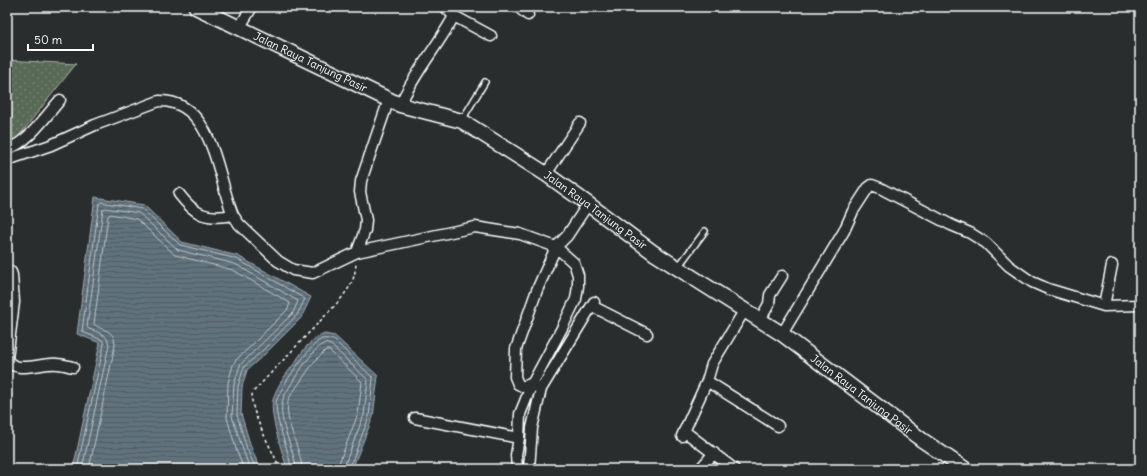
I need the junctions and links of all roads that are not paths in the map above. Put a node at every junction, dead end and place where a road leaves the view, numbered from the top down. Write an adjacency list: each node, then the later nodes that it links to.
1 (196, 7): 7 (street, Jalan Raya Tanjung Pasir)
2 (252, 7): 7 (street)
3 (446, 7): 6 (street)
4 (518, 7): 5 (street)
5 (528, 15)
6 (454, 16): 8 (street); 11 (street)
7 (239, 28): 11 (street, Jalan Raya Tanjung Pasir)
8 (491, 36)
9 (485, 82): 12 (lane)
10 (60, 100): 14 (street)
11 (394, 102): 12 (street, Jalan Raya Tanjung Pasir); 21 (street)
12 (462, 121): 16 (street, Jalan Raya Tanjung Pasir)
13 (580, 123): 16 (street)
14 (7, 149)
15 (7, 160): 19 (street)
16 (546, 174): 18 (street, Jalan Raya Tanjung Pasir)
17 (179, 194): 19 (street)
18 (588, 204): 22 (street); 24 (street, Jalan Raya Tanjung Pasir)
19 (233, 215): 21 (street)
20 (705, 231): 24 (lane)
21 (359, 246): 22 (street)
22 (558, 246): 35 (street); 35 (street)
23 (1112, 265): 28 (street)
24 (678, 268): 29 (street, Jalan Raya Tanjung Pasir)
25 (7, 270): 33 (street)
26 (782, 276): 30 (street)
27 (1140, 305): 28 (street)
28 (1104, 306): 32 (street)
29 (744, 311): 30 (street, Jalan Raya Tanjung Pasir); 34 (street)
30 (760, 320): 32 (street, Jalan Raya Tanjung Pasir)
31 (647, 334): 35 (street)
32 (782, 334): 44 (street, Jalan Raya Tanjung Pasir)
33 (73, 367)
34 (707, 381): 37 (street); 39 (street)
35 (536, 387): 38 (street); 41 (street)
36 (415, 418): 38 (street)
37 (778, 426)
38 (519, 438): 40 (street)
39 (714, 453): 42 (street); 43 (street)
40 (517, 469)
41 (529, 469)
42 (700, 469)
43 (734, 469)
44 (965, 469)

